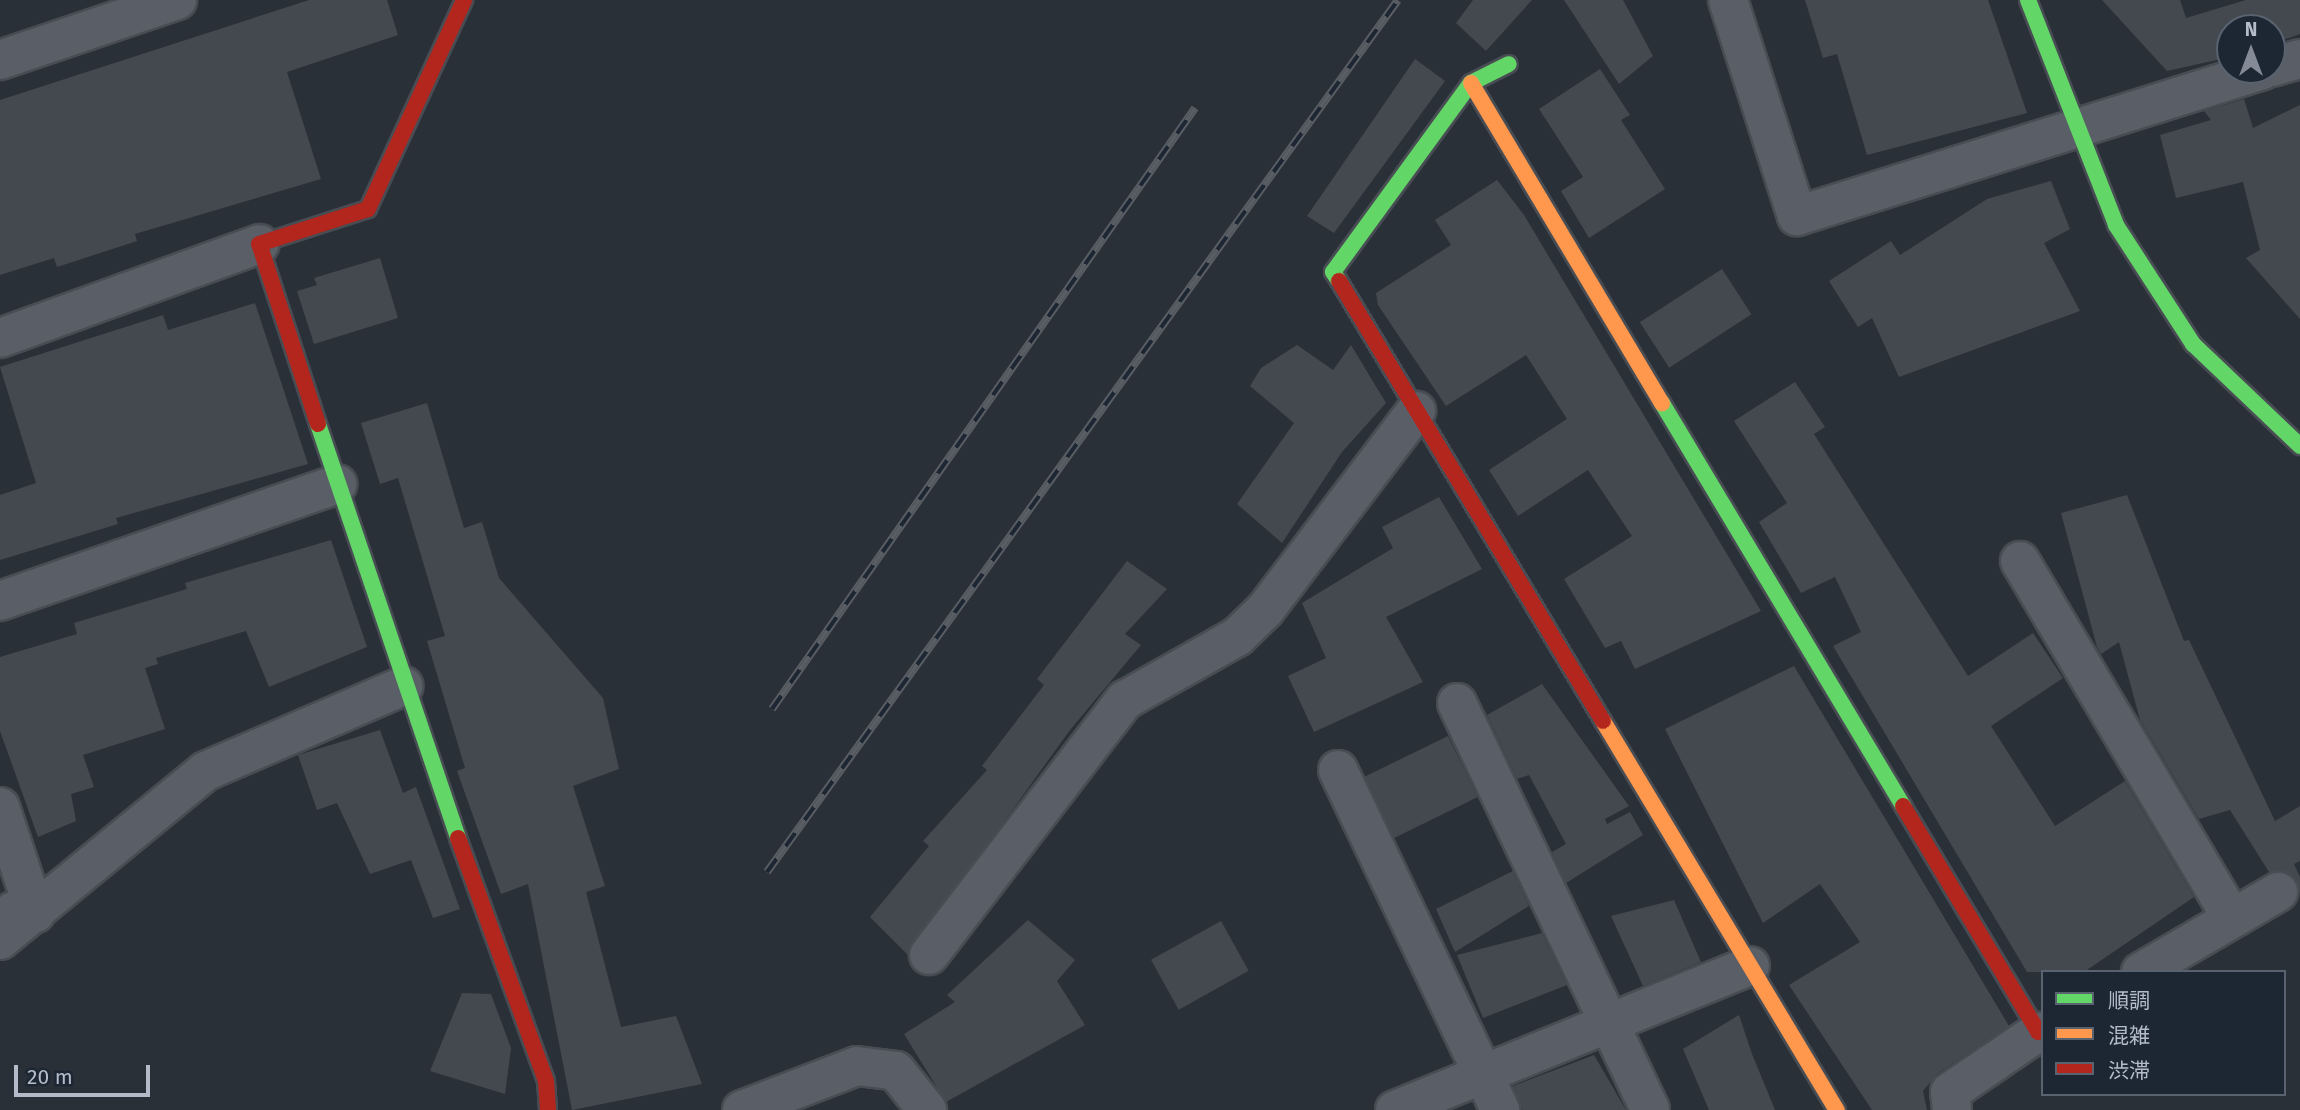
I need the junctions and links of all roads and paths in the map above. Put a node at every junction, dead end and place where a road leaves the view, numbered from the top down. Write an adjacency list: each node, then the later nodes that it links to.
1 (177, 0): 5 (street)
2 (464, 0): 10 (street)
3 (1728, 0): 9 (street)
4 (2028, 0): 9 (street)
5 (0, 60)
6 (1509, 64): 7 (street)
7 (1471, 83): 12 (street); 29 (street)
8 (2218, 84): 9 (street)
9 (2078, 127): 13 (street)
10 (259, 244): 11 (street); 14 (street)
11 (0, 338)
12 (1416, 411): 25 (street); 26 (street)
13 (2300, 446)
14 (337, 484): 16 (street); 17 (street)
15 (2020, 561): 23 (street)
16 (0, 601)
17 (403, 686): 22 (street); 31 (street)
18 (1457, 703): 28 (street)
19 (1338, 771): 30 (street)
20 (0, 807): 22 (street)
21 (2278, 892): 23 (street)
22 (18, 911): 24 (street)
23 (2232, 918): 27 (street)
24 (0, 940)
25 (929, 955)
26 (1750, 966): 28 (street); 37 (street)
27 (2144, 970)
28 (1611, 1023): 30 (street); 36 (street)
29 (2040, 1030): 38 (street)
30 (1484, 1074): 34 (street); 35 (street)
31 (548, 1110)
32 (742, 1110): 33 (street)
33 (927, 1110)
34 (1395, 1110)
35 (1500, 1110)
36 (1650, 1110)
37 (1837, 1110)
38 (1952, 1110)

